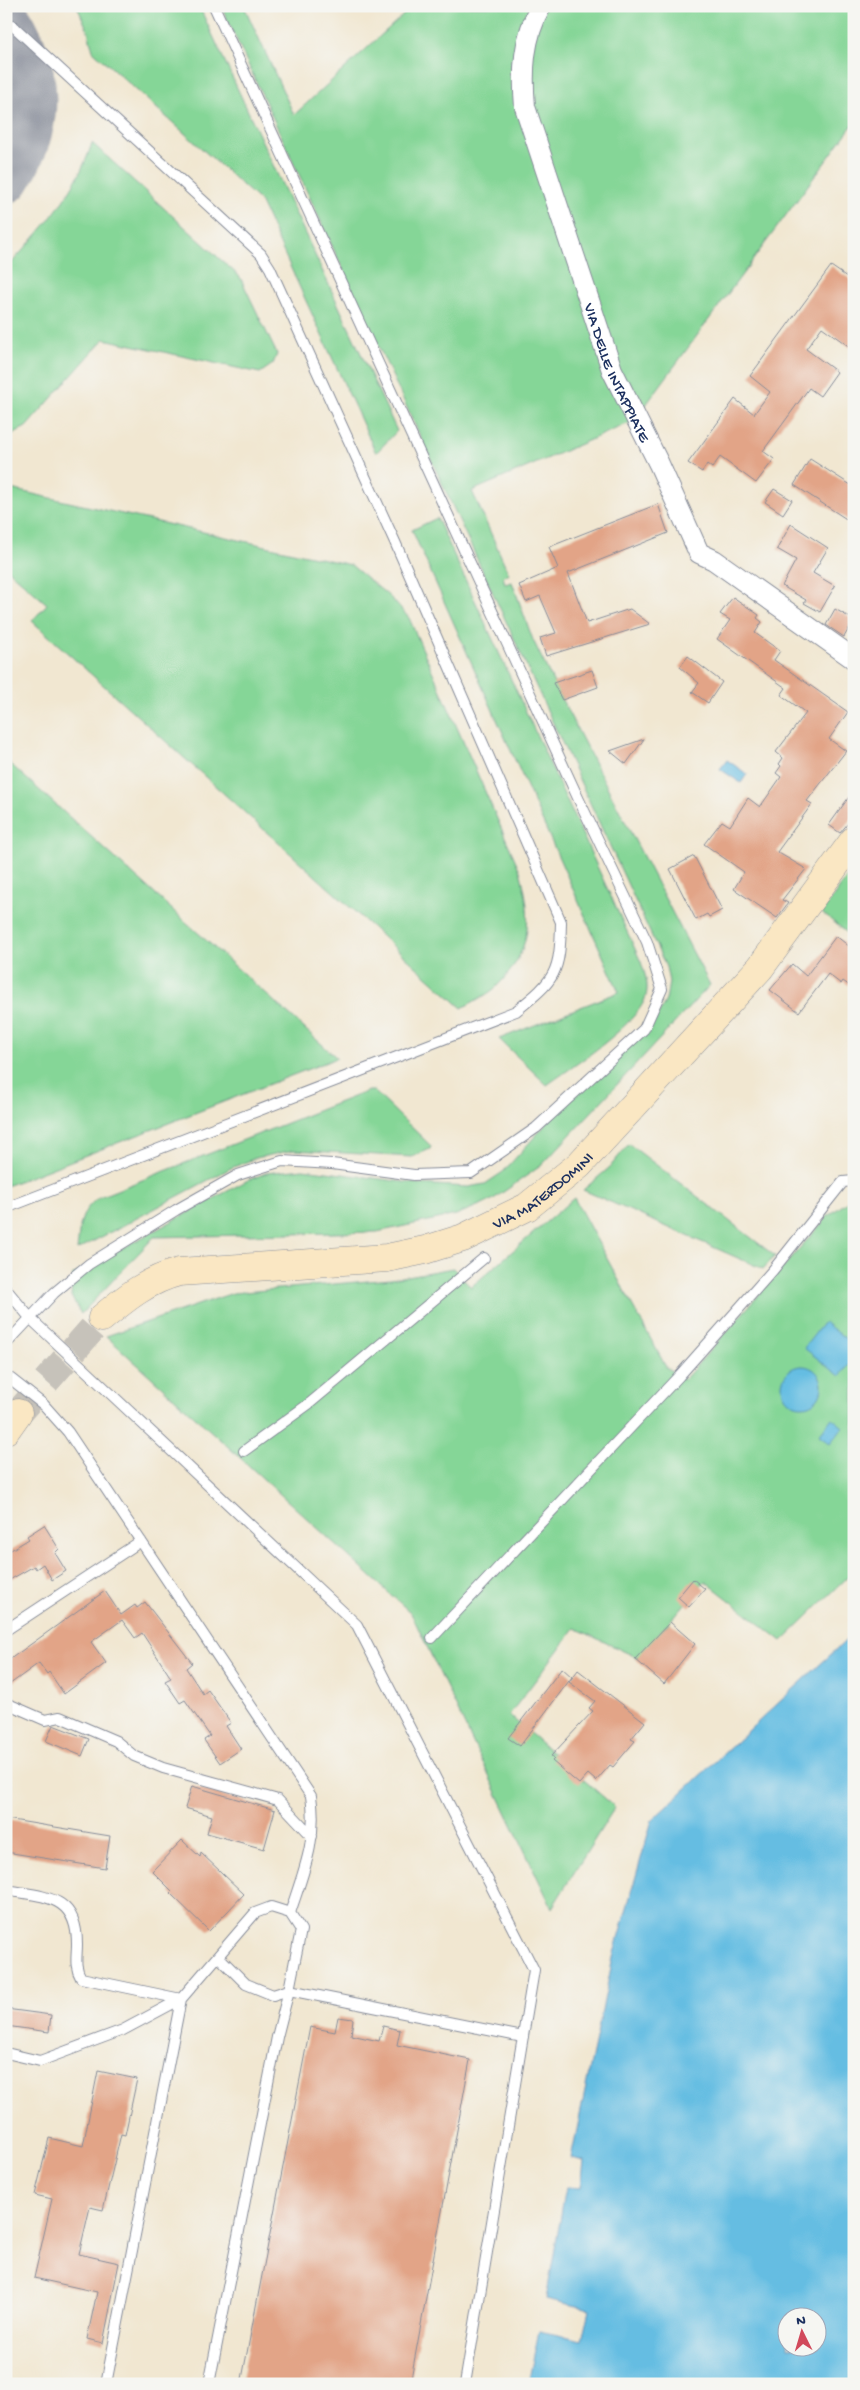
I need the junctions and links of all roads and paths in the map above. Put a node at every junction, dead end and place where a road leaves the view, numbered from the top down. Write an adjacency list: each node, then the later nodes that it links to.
1 (214, 6): 11 (lane)
2 (541, 6): 4 (street, VIA DELLE INTAPPIATE)
3 (12, 25): 7 (lane)
4 (854, 659)
5 (854, 840): 10 (street, VIA MATERDOMINI)
6 (854, 1181): 17 (lane)
7 (6, 1208)
8 (484, 1258): 14 (lane)
9 (6, 1289): 11 (lane)
10 (102, 1318)
11 (31, 1319): 12 (lane); 25 (lane)
12 (6, 1344)
13 (6, 1378): 15 (lane)
14 (244, 1450)
15 (141, 1541): 16 (lane); 19 (lane)
16 (6, 1630)
17 (432, 1638)
18 (6, 1703): 19 (lane)
19 (312, 1836): 21 (lane)
20 (6, 1890): 24 (lane)
21 (290, 1913): 22 (lane); 23 (lane)
22 (218, 1956): 23 (lane); 24 (lane)
23 (289, 1990): 25 (lane); 28 (lane)
24 (181, 1999): 26 (lane); 27 (lane)
25 (523, 2037): 29 (lane)
26 (6, 2053)
27 (106, 2384)
28 (208, 2384)
29 (465, 2384)

